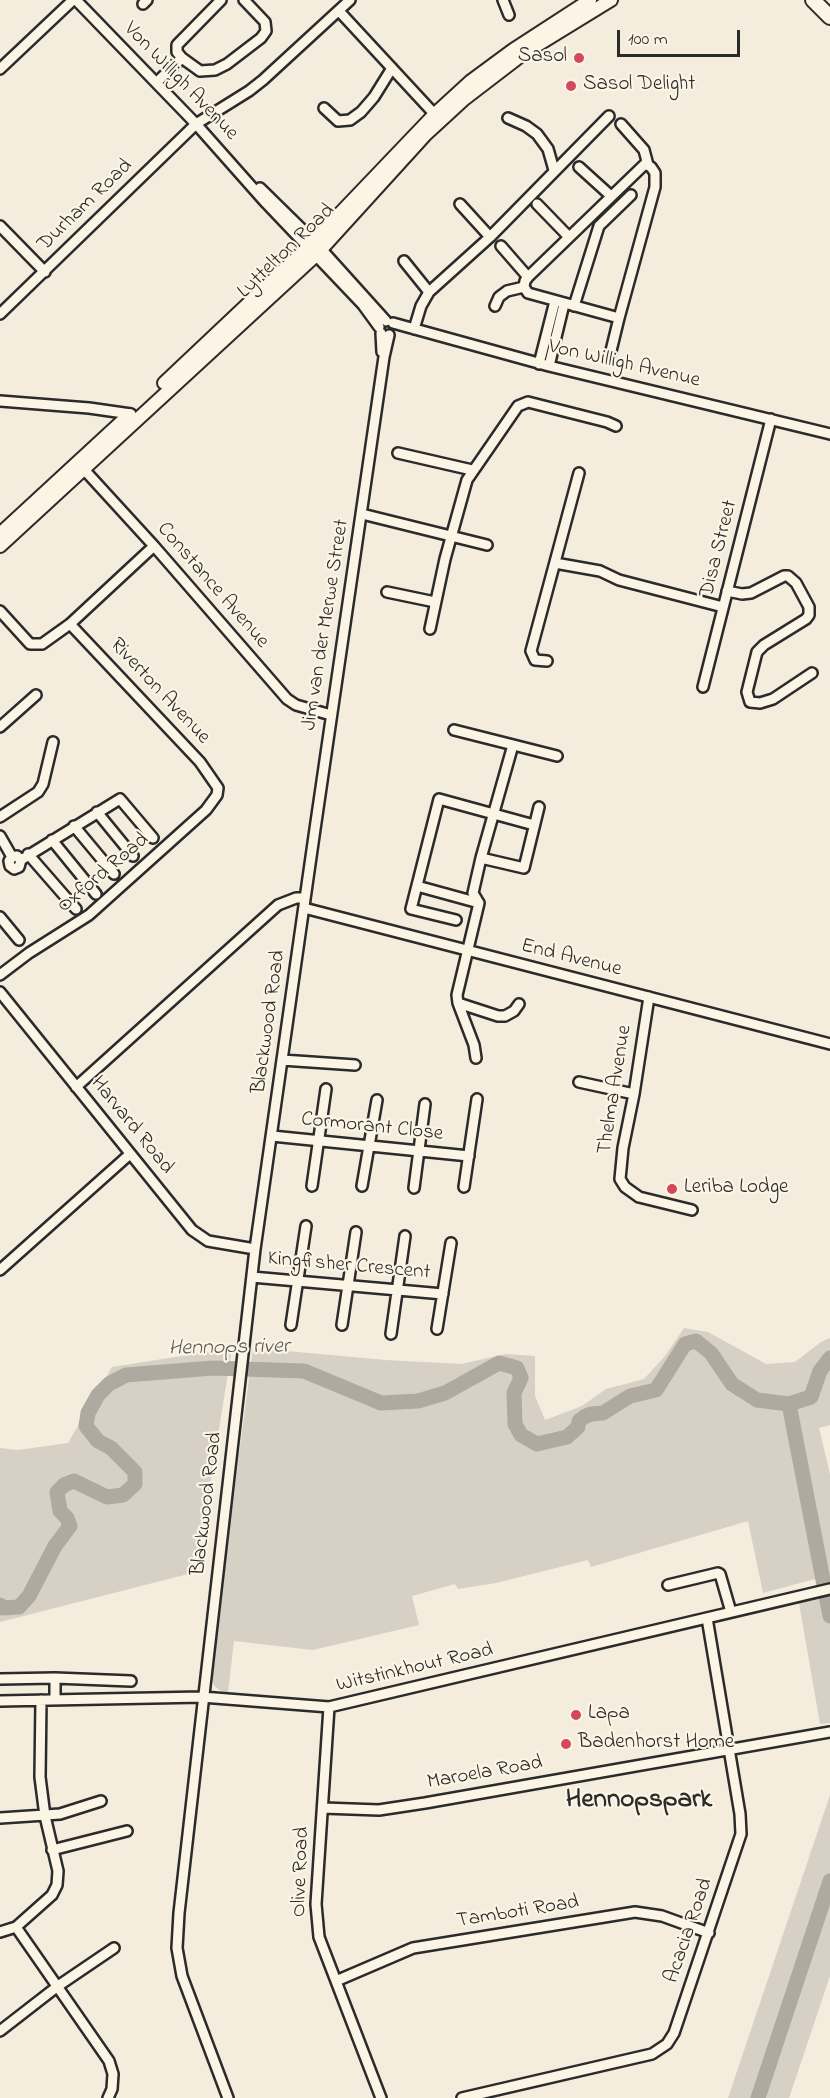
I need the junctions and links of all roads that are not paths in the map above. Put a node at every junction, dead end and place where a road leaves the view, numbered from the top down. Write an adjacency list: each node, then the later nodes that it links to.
1 (75, 0): 9 (street, Von Willigh Avenue); 15 (street)
2 (221, 0): 13 (street)
3 (244, 0): 13 (street)
4 (350, 0): 10 (street, Durham Road)
5 (503, 0): 11 (street)
6 (590, 0): 19 (main road, Lyttelton Road)
7 (612, 0): 19 (main road, Lyttelton Road)
8 (813, 0): 12 (highway)
9 (83, 4): 16 (street, Von Willigh Avenue)
10 (339, 11): 14 (street); 21 (street, Durham Road)
11 (509, 15)
12 (830, 17)
13 (182, 58): 16 (street)
14 (392, 68): 17 (street); 19 (street)
15 (0, 69)
16 (157, 82): 21 (street, Von Willigh Avenue)
17 (324, 108)
18 (609, 116): 25 (street)
19 (438, 117): 34 (main road, Lyttelton Road)
20 (508, 118): 25 (street)
21 (196, 124): 34 (street, Von Willigh Avenue); 36 (street, Durham Road)
22 (621, 124): 23 (street)
23 (648, 165): 27 (street); 43 (street)
24 (579, 167): 27 (street)
25 (554, 170): 31 (street)
26 (631, 195): 40 (street)
27 (611, 196): 32 (street)
28 (460, 204): 31 (street)
29 (537, 204): 32 (street)
30 (0, 226): 36 (street)
31 (490, 237): 39 (street)
32 (569, 237): 37 (street)
33 (501, 246): 37 (street)
34 (315, 248): 44 (street, Von Willigh Avenue); 50 (main road, Lyttelton Road); 55 (main road, Lyttelton Road)
35 (404, 261): 39 (street)
36 (45, 272): 42 (street, Durham Road)
37 (528, 277): 38 (street)
38 (524, 287): 40 (street); 41 (street)
39 (429, 292): 45 (street)
40 (564, 304): 43 (street); 47 (street); 48 (street)
41 (495, 306)
42 (0, 314)
43 (619, 318): 46 (street)
44 (387, 328): 45 (street, Von Willigh Avenue); 58 (street, Jim van der Merwe Street)
45 (412, 329): 47 (street, Von Willigh Avenue)
46 (609, 359)
47 (539, 364): 48 (street, Von Willigh Avenue)
48 (549, 366): 51 (street, Von Willigh Avenue)
49 (0, 401): 50 (street)
50 (131, 414): 55 (main road, Lyttelton Road)
51 (771, 419): 53 (street, Von Willigh Avenue); 65 (street, Disa Street)
52 (616, 426): 56 (street)
53 (830, 434)
54 (398, 453): 56 (street)
55 (80, 466): 59 (main road, Lyttelton Road); 62 (main road, Lyttelton Road); 63 (street, Constance Avenue)
56 (472, 470): 60 (street)
57 (579, 473): 64 (street)
58 (362, 514): 60 (street); 76 (street, Jim van der Merwe Street)
59 (0, 534)
60 (451, 536): 61 (street); 67 (street)
61 (487, 545)
62 (0, 546)
63 (153, 546): 70 (street); 76 (street, Constance Avenue)
64 (555, 563): 68 (street); 72 (street)
65 (728, 591): 68 (street, Disa Street); 73 (street)
66 (387, 592): 67 (street)
67 (435, 602): 71 (street)
68 (723, 607): 74 (street, Disa Street)
69 (0, 611): 70 (street)
70 (69, 624): 82 (street, Riverton Avenue)
71 (430, 629)
72 (547, 661)
73 (812, 674)
74 (703, 687)
75 (36, 695): 77 (street)
76 (331, 715): 98 (street, Jim van der Merwe Street)
77 (0, 728)
78 (453, 730): 80 (street)
79 (52, 742): 86 (street)
80 (513, 745): 81 (street); 85 (street)
81 (557, 756)
82 (218, 788): 106 (street, Oxford Road)
83 (539, 807): 87 (street)
84 (97, 812): 88 (street); 90 (street); 92 (street)
85 (493, 814): 87 (street); 93 (street); 96 (street)
86 (0, 817)
87 (534, 825): 93 (street)
88 (74, 826): 91 (street); 95 (street)
89 (0, 836): 94 (street)
90 (153, 838)
91 (52, 840): 94 (street); 97 (street)
92 (133, 856)
93 (481, 858): 99 (street)
94 (14, 859): 101 (street)
95 (114, 874)
96 (417, 886): 99 (street); 103 (street)
97 (96, 894)
98 (305, 898): 100 (street, Jim van der Merwe Street); 116 (street)
99 (478, 903): 105 (street)
100 (304, 908): 105 (street, End Avenue); 113 (street, Blackwood Road)
101 (76, 909)
102 (0, 917): 104 (street)
103 (456, 920)
104 (19, 940)
105 (467, 951): 108 (street, End Avenue); 109 (street)
106 (0, 975)
107 (0, 992): 116 (street, Harvard Road)
108 (649, 997): 111 (street, End Avenue); 118 (street, Thelma Avenue)
109 (458, 1003): 110 (street); 112 (street)
110 (519, 1004)
111 (830, 1044)
112 (476, 1058)
113 (282, 1059): 114 (street); 122 (street, Blackwood Road)
114 (355, 1065)
115 (579, 1082): 118 (street)
116 (76, 1087): 126 (street, Harvard Road)
117 (326, 1089): 123 (street)
118 (634, 1094): 132 (street, Thelma Avenue)
119 (477, 1099): 127 (street)
120 (377, 1100): 124 (street)
121 (425, 1104): 125 (street)
122 (272, 1136): 123 (street, Cormorant Close); 137 (street, Blackwood Road)
123 (318, 1140): 124 (street, Cormorant Close); 128 (street)
124 (368, 1146): 125 (street, Cormorant Close); 129 (street)
125 (418, 1150): 127 (street, Cormorant Close); 131 (street)
126 (130, 1154): 137 (street, Harvard Road); 138 (street)
127 (469, 1156): 130 (street)
128 (312, 1186)
129 (362, 1186)
130 (464, 1187)
131 (414, 1188)
132 (692, 1210)
133 (306, 1226): 140 (street)
134 (356, 1232): 141 (street)
135 (405, 1236): 142 (street)
136 (451, 1243): 143 (street)
137 (255, 1249): 139 (street, Blackwood Road)
138 (0, 1270)
139 (252, 1277): 140 (street, Kingfisher Crescent); 155 (street, Blackwood Road)
140 (298, 1281): 141 (street, Kingfisher Crescent); 144 (street)
141 (348, 1287): 142 (street, Kingfisher Crescent); 145 (street)
142 (396, 1290): 143 (street, Kingfisher Crescent); 147 (street)
143 (443, 1294): 146 (street)
144 (291, 1325)
145 (342, 1325)
146 (437, 1329)
147 (391, 1334)
148 (669, 1585): 150 (street)
149 (830, 1589): 150 (street, Witstinkhout Road)
150 (731, 1612): 151 (street, Witstinkhout Road)
151 (706, 1618): 159 (street, Witstinkhout Road); 161 (street, Acacia Road)
152 (55, 1678): 153 (street); 154 (street); 157 (street)
153 (0, 1679)
154 (131, 1681)
155 (202, 1697): 157 (street, Witstinkhout Road); 159 (street, Witstinkhout Road); 176 (street, Blackwood Road)
156 (40, 1700): 157 (street, Witstinkhout Road); 158 (street, Witstinkhout Road); 164 (street)
157 (55, 1700)
158 (0, 1701)
159 (329, 1707): 163 (street, Olive Road)
160 (830, 1732): 161 (street, Maroela Road)
161 (729, 1750): 163 (street, Maroela Road); 170 (street, Acacia Road)
162 (101, 1801): 164 (street)
163 (323, 1808): 172 (street, Olive Road)
164 (45, 1816): 165 (street); 167 (street)
165 (0, 1818)
166 (126, 1831): 167 (street)
167 (52, 1850): 168 (street)
168 (16, 1927): 169 (street); 173 (street)
169 (0, 1932)
170 (709, 1933): 172 (street, Tamboti Road); 178 (street, Acacia Road)
171 (114, 1948): 173 (street)
172 (336, 1981): 177 (street, Olive Road)
173 (58, 1986): 174 (street); 175 (street)
174 (0, 2031)
175 (108, 2098)
176 (228, 2098)
177 (381, 2098)
178 (462, 2098)

